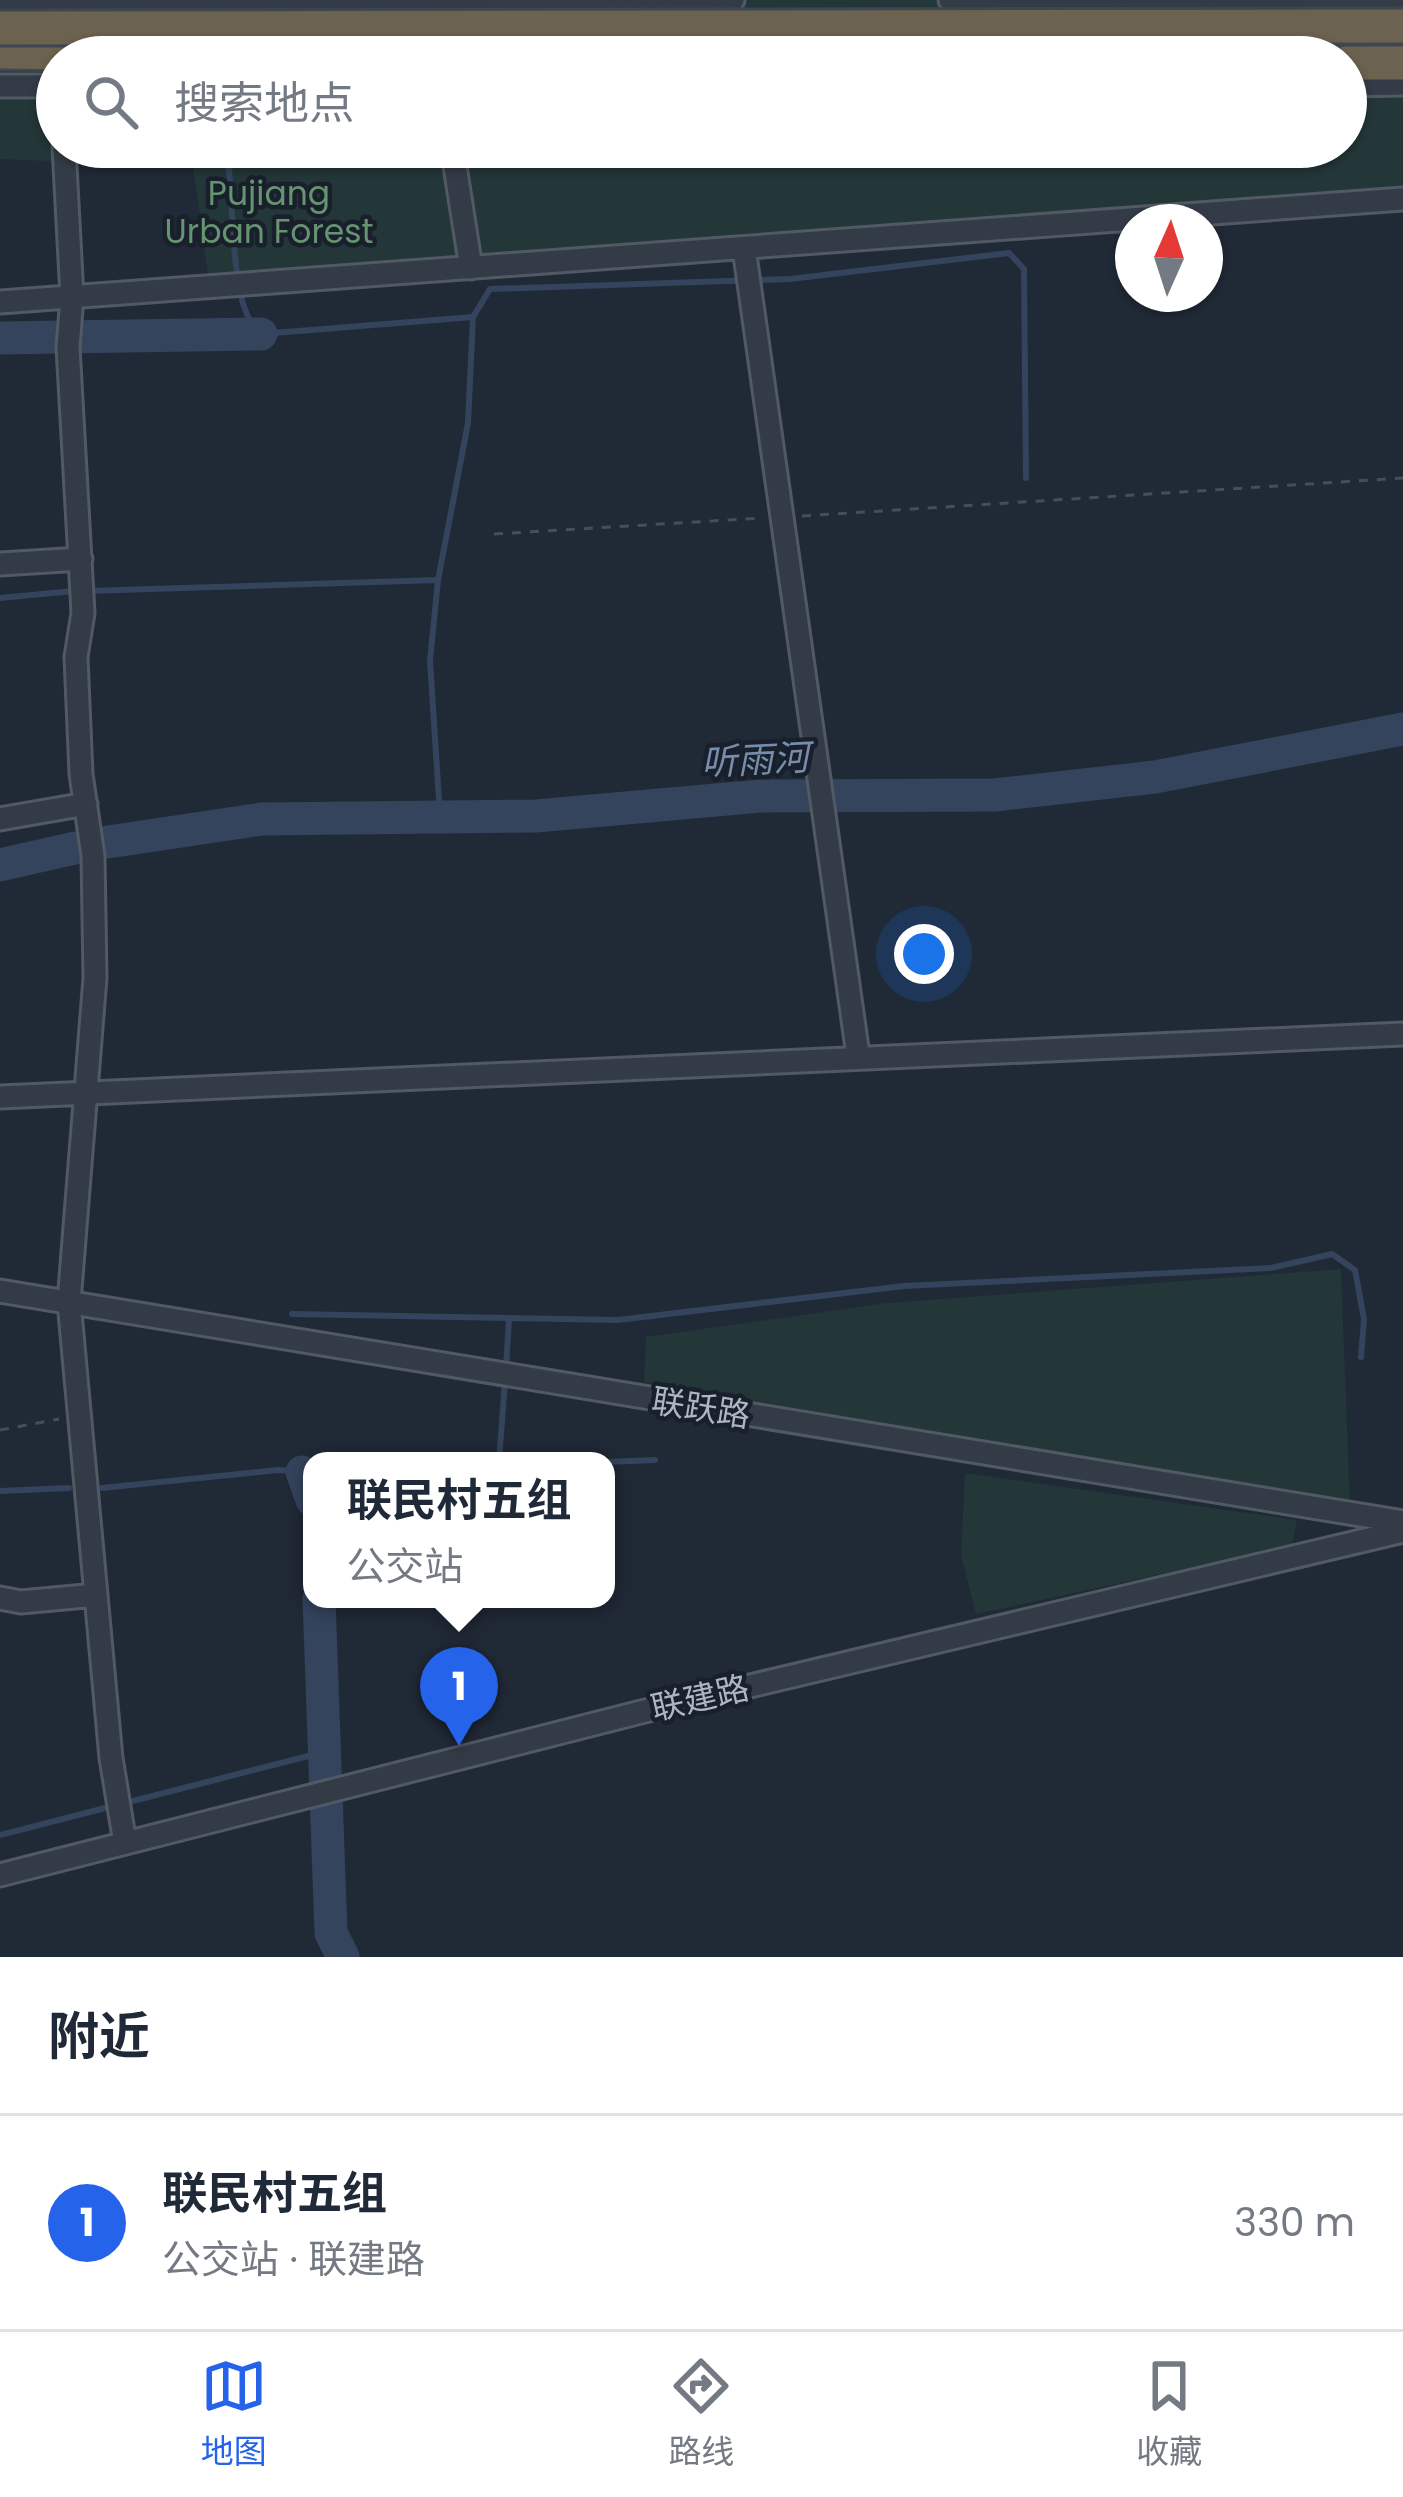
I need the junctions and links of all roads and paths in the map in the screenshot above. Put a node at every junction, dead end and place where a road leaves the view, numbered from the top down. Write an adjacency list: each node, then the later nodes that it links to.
1 (733, 0): 3 (street)
2 (950, 0): 5 (street)
3 (439, 1): 4 (street); 8 (street)
4 (0, 3)
5 (1403, 7)
6 (1403, 26): 7 (highway, bridge)
7 (0, 28)
8 (441, 36)
9 (0, 52): 10 (highway)
10 (36, 52)
11 (1403, 62): 12 (highway)
12 (1367, 63)
13 (1403, 84): 14 (street)
14 (1367, 85)
15 (0, 86): 16 (street)
16 (36, 86)
17 (65, 168): 23 (street)
18 (455, 168): 21 (street)
19 (1403, 199): 20 (street)
20 (745, 248): 21 (street); 25 (street)
21 (471, 268): 23 (street)
22 (0, 302): 23 (street)
23 (70, 306): 27 (street)
24 (1403, 478): 25 (path)
25 (782, 517): 26 (path); 32 (street)
26 (494, 534)
27 (82, 559): 28 (street); 29 (street)
28 (0, 564)
29 (86, 804): 30 (street); 33 (street)
30 (0, 819)
31 (1403, 1034): 32 (street)
32 (857, 1055): 33 (street)
33 (89, 1092): 34 (street); 36 (street)
34 (0, 1097)
35 (0, 1291): 36 (street, 联跃路)
36 (69, 1302): 37 (street); 39 (street, 联跃路)
37 (79, 1416): 38 (path); 41 (street)
38 (0, 1430)
39 (1403, 1522)
40 (1403, 1531): 43 (street, 联建路)
41 (96, 1595): 42 (street); 43 (street)
42 (0, 1598)
43 (125, 1843): 44 (street, 联建路)
44 (0, 1875)

